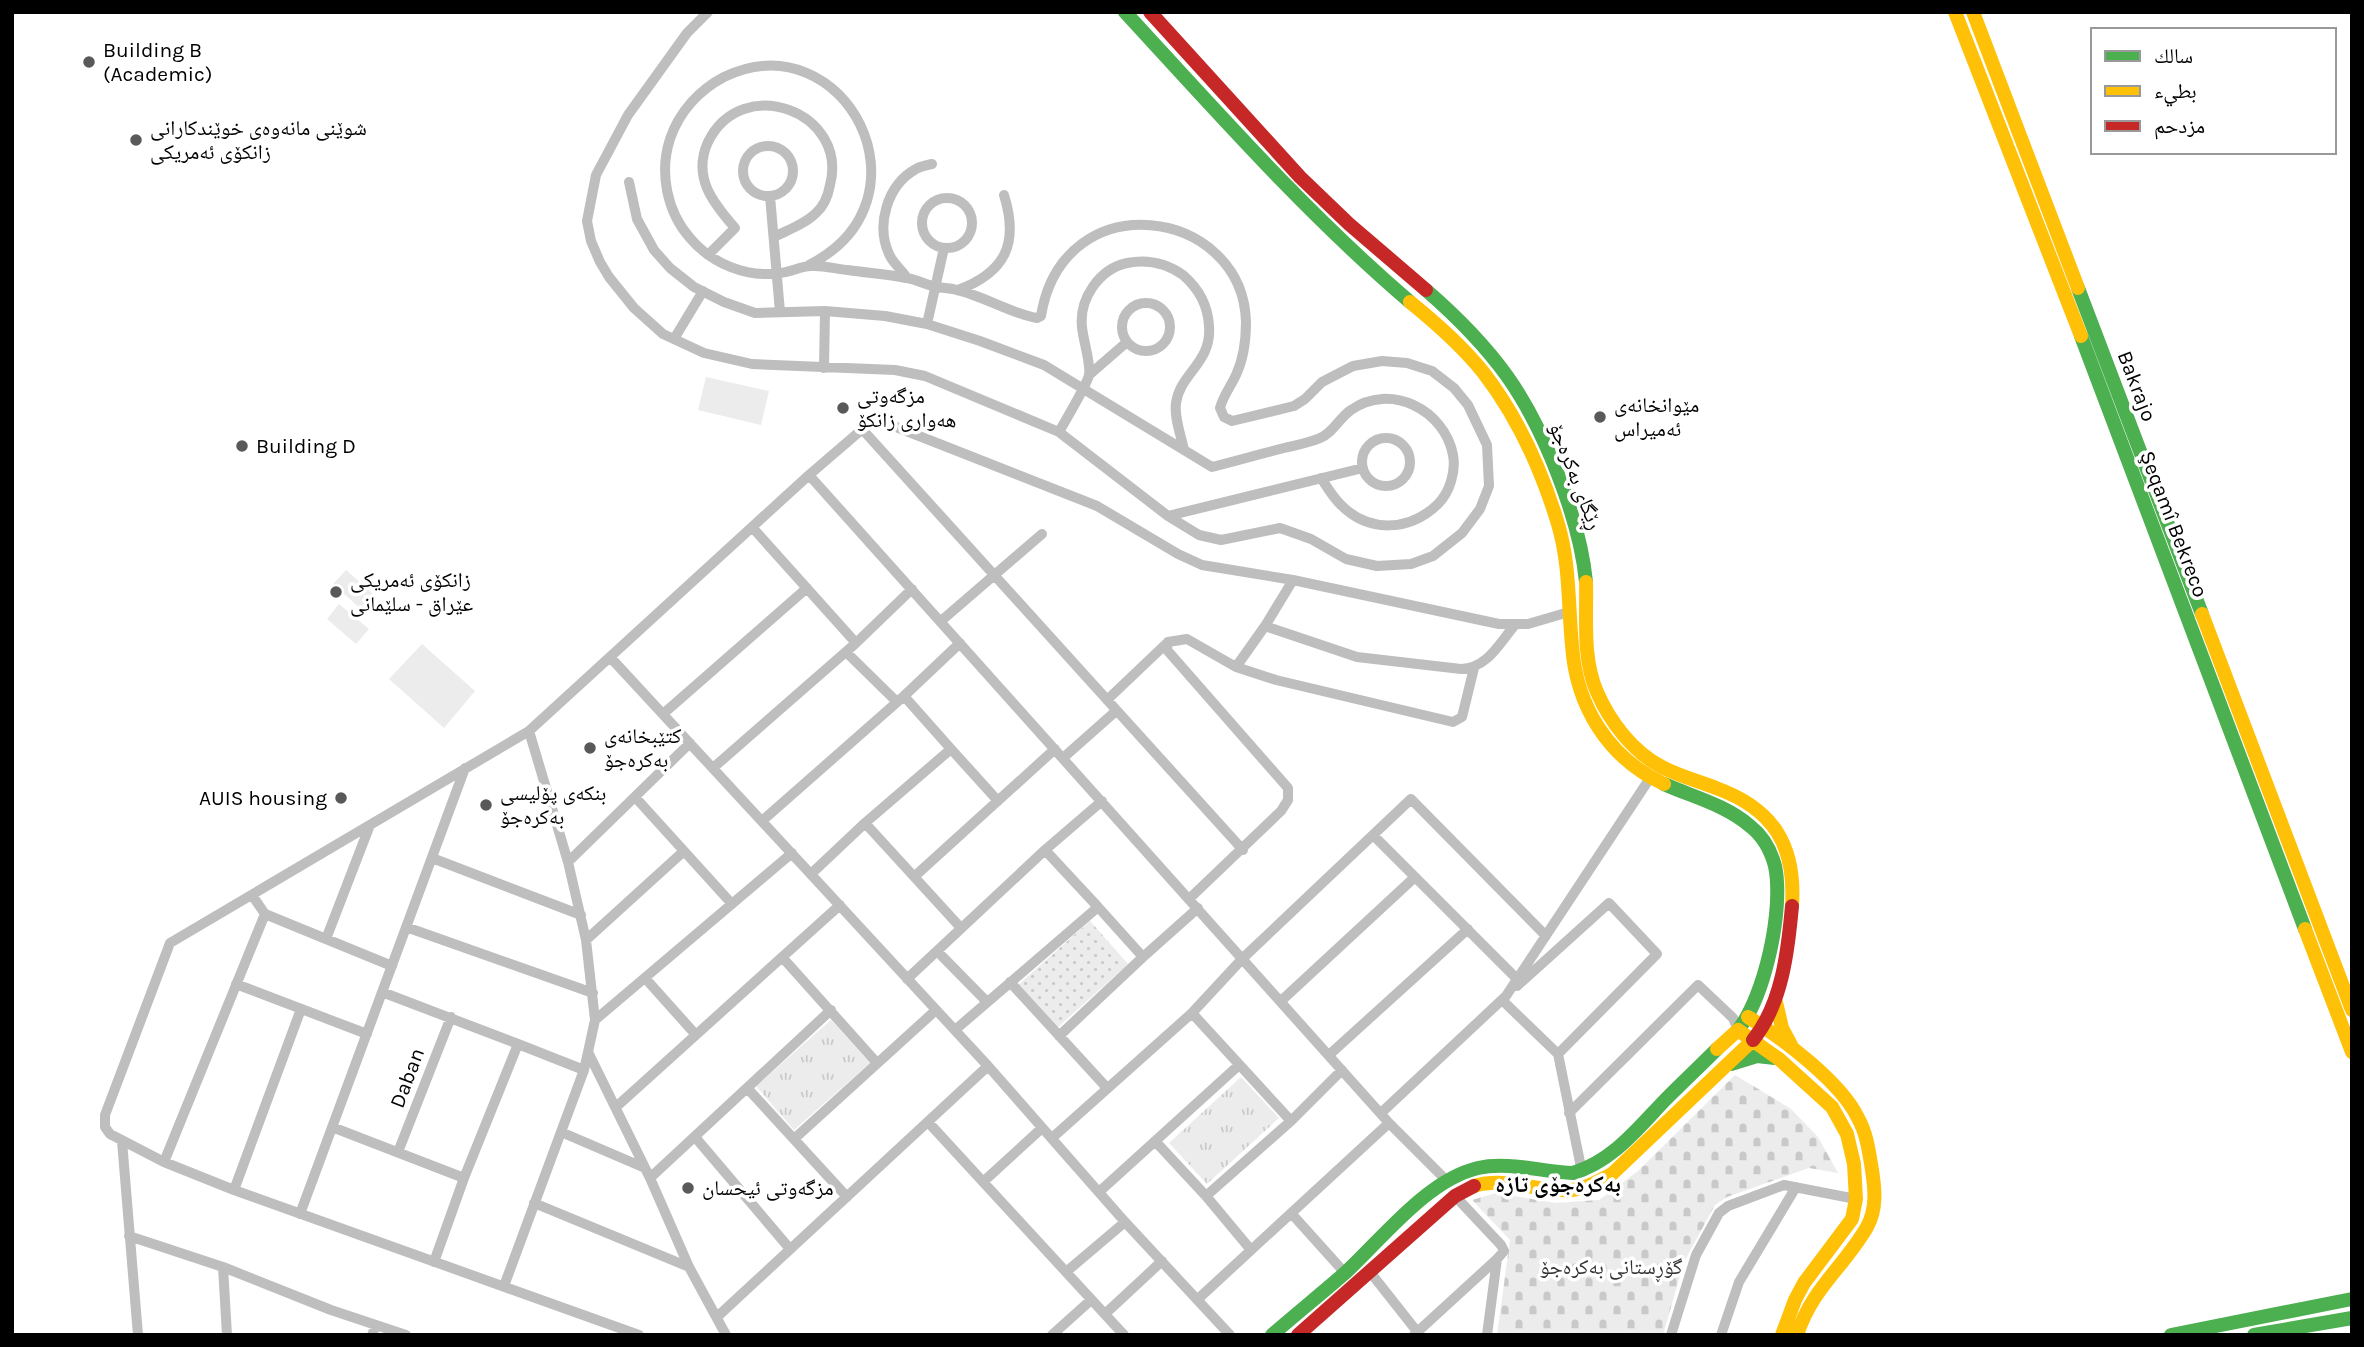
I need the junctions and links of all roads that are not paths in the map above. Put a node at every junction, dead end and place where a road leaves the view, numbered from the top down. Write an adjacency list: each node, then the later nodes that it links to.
1 (708, 12): 23 (street)
2 (1125, 12): 41 (main road, ڕێگای بەکرەجۆ)
3 (1150, 12): 54 (main road, ڕێگای بەکرەجۆ)
4 (1955, 12): 7 (main road, Şeqamî Bekreco)
5 (1973, 12): 7 (main road, Bakrajo)
6 (932, 164): 16 (street)
7 (2028, 177): 115 (main road, Bakrajo); 130 (main road, Şeqamî Bekreco)
8 (629, 182): 19 (street)
9 (1004, 195): 18 (street)
10 (770, 197): 10 (street); 11 (street)
11 (774, 237): 13 (street); 15 (street)
12 (944, 248): 12 (street); 17 (street)
13 (708, 254): 14 (street); 15 (street)
14 (809, 265): 15 (street); 16 (street)
15 (778, 273): 21 (street)
16 (907, 278): 17 (street)
17 (934, 287): 18 (street); 22 (street)
18 (958, 290): 34 (street)
19 (703, 291): 21 (street); 23 (street)
20 (825, 311): 21 (street); 22 (street); 25 (street)
21 (780, 312)
22 (927, 324): 27 (street)
23 (674, 339): 25 (street)
24 (1127, 342): 24 (street); 26 (street)
25 (824, 368): 29 (street)
26 (1089, 375): 27 (street); 30 (street)
27 (1082, 388): 29 (street); 30 (street)
28 (862, 429): 32 (street); 37 (street); 38 (street)
29 (1059, 432): 34 (street)
30 (1185, 450): 33 (street)
31 (1363, 468): 31 (street); 33 (street)
32 (809, 475): 35 (street); 40 (street)
33 (1321, 478): 34 (street)
34 (1168, 516)
35 (752, 527): 39 (street); 49 (street)
36 (1042, 534): 37 (street)
37 (994, 574): 42 (street); 53 (street)
38 (1293, 580): 43 (street); 44 (street)
39 (807, 588): 46 (street); 57 (street)
40 (912, 589): 42 (street); 46 (street)
41 (1569, 612): 44 (street); 56 (main road, ڕێگای بەکرەجۆ)
42 (941, 621): 47 (street)
43 (1265, 626): 50 (street); 51 (street)
44 (1514, 626): 51 (street)
45 (1168, 642): 50 (street); 53 (street); 74 (street)
46 (856, 643): 48 (street)
47 (960, 643): 52 (street); 61 (street)
48 (846, 652): 52 (street); 64 (street)
49 (610, 657): 57 (street); 58 (street)
50 (1236, 667): 51 (street)
51 (1474, 668)
52 (901, 699): 60 (street); 69 (street)
53 (1107, 700): 55 (street)
54 (1604, 707): 56 (main road); 109 (main road, ڕێگای بەکرەجۆ)
55 (1116, 711): 62 (street); 74 (street)
56 (1588, 712): 65 (main road, ڕێگای بەکرەجۆ)
57 (663, 713): 59 (street)
58 (529, 731): 63 (street); 78 (street)
59 (690, 743): 64 (street); 66 (street)
60 (951, 749): 67 (street); 70 (street)
61 (1055, 749): 62 (street); 67 (street)
62 (1063, 758): 68 (street)
63 (465, 768): 71 (street); 77 (street)
64 (713, 768): 69 (street)
65 (1650, 778): 93 (street); 118 (main road, ڕێگای بەکرەجۆ)
66 (635, 797): 75 (street); 78 (street)
67 (998, 801): 80 (street)
68 (1102, 801): 73 (street); 83 (street)
69 (762, 821): 76 (street)
70 (865, 823): 79 (street); 80 (street)
71 (370, 825): 82 (street); 94 (street)
72 (1373, 835): 81 (street); 93 (street); 99 (street)
73 (1045, 850): 86 (street); 91 (street)
74 (1242, 850): 83 (street)
75 (684, 851): 84 (street); 95 (street)
76 (792, 853): 79 (street); 84 (street)
77 (432, 858): 89 (street); 90 (street)
78 (568, 862): 89 (street)
79 (811, 874): 85 (street)
80 (915, 876): 91 (street)
81 (1415, 877): 92 (street); 110 (street)
82 (252, 895): 88 (street); 155 (street)
83 (1189, 899): 87 (street)
84 (732, 904): 101 (street)
85 (840, 905): 97 (street); 102 (street)
86 (1098, 907): 98 (street); 104 (street)
87 (1198, 908): 98 (street); 99 (street)
88 (265, 914): 94 (street); 105 (street)
89 (581, 915): 95 (street)
90 (406, 927): 100 (street); 107 (street)
91 (961, 928): 96 (street)
92 (1468, 929): 103 (street); 132 (street)
93 (1546, 936): 103 (street)
94 (326, 939): 100 (street)
95 (586, 940): 107 (street)
96 (937, 951): 102 (street); 111 (street)
97 (782, 957): 113 (street); 124 (street)
98 (1143, 957): 125 (street)
99 (1243, 958): 110 (street); 116 (street)
100 (392, 966): 106 (street)
101 (645, 978): 119 (street); 124 (street)
102 (907, 979): 114 (street)
103 (1517, 979): 108 (street)
104 (1010, 982): 111 (street); 125 (street)
105 (236, 984): 112 (street); 158 (street)
106 (382, 992): 117 (street); 123 (street)
107 (593, 993): 119 (street)
108 (1504, 998): 131 (street); 131 (street); 144 (street)
109 (1775, 1000): 121 (main road, ڕێگای بەکرەجۆ); 128 (main road)
110 (1281, 1001): 132 (street)
111 (987, 1002): 122 (street)
112 (301, 1009): 123 (street); 165 (street)
113 (831, 1010): 135 (street); 142 (street)
114 (936, 1010): 122 (street); 135 (street)
115 (2352, 1010)
116 (1192, 1013): 136 (street); 141 (street)
117 (451, 1017): 127 (street); 157 (street, Daban)
118 (1748, 1017): 120 (main road, ڕێگای بەکرەجۆ); 121 (main road)
119 (594, 1020): 129 (street)
120 (1735, 1024): 126 (main road); 133 (main road, ڕێگای بەکرەجۆ); 145 (street)
121 (1765, 1026): 126 (main road, ڕێگای بەکرەجۆ); 128 (main road)
122 (955, 1030): 137 (street)
123 (367, 1034): 149 (street)
124 (696, 1035): 143 (street)
125 (1059, 1036): 141 (street)
126 (1753, 1040): 134 (main road); 138 (main road, ڕێگای بەکرەجۆ)
127 (518, 1044): 139 (street); 161 (street)
128 (1791, 1045): 211 (main road)
129 (588, 1052): 139 (street); 143 (street)
130 (2352, 1052)
131 (1558, 1054): 145 (street)
132 (1329, 1055): 140 (street)
133 (1710, 1056): 138 (main road); 159 (main road, ڕێگای بەکرەجۆ)
134 (1779, 1059): 138 (main road); 170 (main road)
135 (877, 1063): 154 (street)
136 (1239, 1065): 146 (street); 156 (street)
137 (988, 1066): 147 (street); 150 (street)
138 (1723, 1067): 168 (main road, ڕێگای بەکرەجۆ)
139 (584, 1070): 151 (street)
140 (1342, 1070): 144 (street); 146 (street)
141 (1107, 1088): 153 (street)
142 (748, 1089): 152 (street); 154 (street)
143 (616, 1107): 160 (street)
144 (1381, 1113): 148 (street)
145 (1569, 1113): 159 (street)
146 (1291, 1121): 167 (street)
147 (928, 1122): 162 (street); 169 (street)
148 (1389, 1123): 163 (street); 172 (street)
149 (332, 1127): 157 (street); 173 (street)
150 (1042, 1128): 153 (street); 162 (street)
151 (561, 1132): 160 (street); 171 (street)
152 (695, 1136): 160 (street); 176 (street)
153 (1052, 1138): 166 (street)
154 (794, 1139): 169 (street)
155 (122, 1141): 158 (street); 175 (street)
156 (1155, 1141): 166 (street); 167 (street)
157 (398, 1153): 161 (street)
158 (164, 1162): 165 (street)
159 (1582, 1172): 163 (main road)
160 (647, 1173): 182 (street)
161 (464, 1178): 180 (street)
162 (983, 1182): 183 (street)
163 (1448, 1182): 185 (main road)
164 (1797, 1187): 170 (street); 208 (street); 209 (street)
165 (234, 1190): 173 (street)
166 (1099, 1192): 174 (street)
167 (1206, 1196): 177 (street)
168 (1455, 1196): 178 (street); 184 (main road, ڕێگای بەکرەجۆ)
169 (847, 1197): 176 (street)
170 (1856, 1199): 210 (main road)
171 (534, 1203): 182 (street); 186 (street)
172 (1291, 1213): 177 (street); 185 (street)
173 (300, 1214): 180 (street)
174 (1125, 1222): 179 (street); 183 (street)
175 (129, 1236): 181 (street); 197 (street)
176 (790, 1249): 191 (street)
177 (1251, 1250): 187 (street)
178 (1497, 1259): 195 (street); 207 (street)
179 (1162, 1261): 187 (street); 190 (street)
180 (434, 1262): 186 (street)
181 (223, 1267): 193 (street); 198 (street)
182 (689, 1267): 191 (street)
183 (1066, 1272): 189 (street)
184 (1370, 1272): 195 (street); 206 (main road, ڕێگای بەکرەجۆ)
185 (1345, 1273): 205 (main road)
186 (504, 1286): 200 (street)
187 (1198, 1299): 204 (street)
188 (2352, 1299): 196 (main road)
189 (1091, 1300): 190 (street); 202 (street)
190 (1105, 1314): 203 (street)
191 (717, 1317): 201 (street)
192 (2352, 1318): 194 (main road)
193 (374, 1330): 199 (street)
194 (2295, 1331): 212 (main road)
195 (1417, 1334)
196 (2179, 1334)
197 (138, 1335)
198 (227, 1335)
199 (406, 1335)
200 (639, 1335)
201 (726, 1335)
202 (1052, 1335)
203 (1124, 1335)
204 (1230, 1335)
205 (1272, 1335)
206 (1298, 1335)
207 (1487, 1335)
208 (1671, 1335)
209 (1721, 1335)
210 (1782, 1335)
211 (1797, 1335)
212 (2254, 1335)

